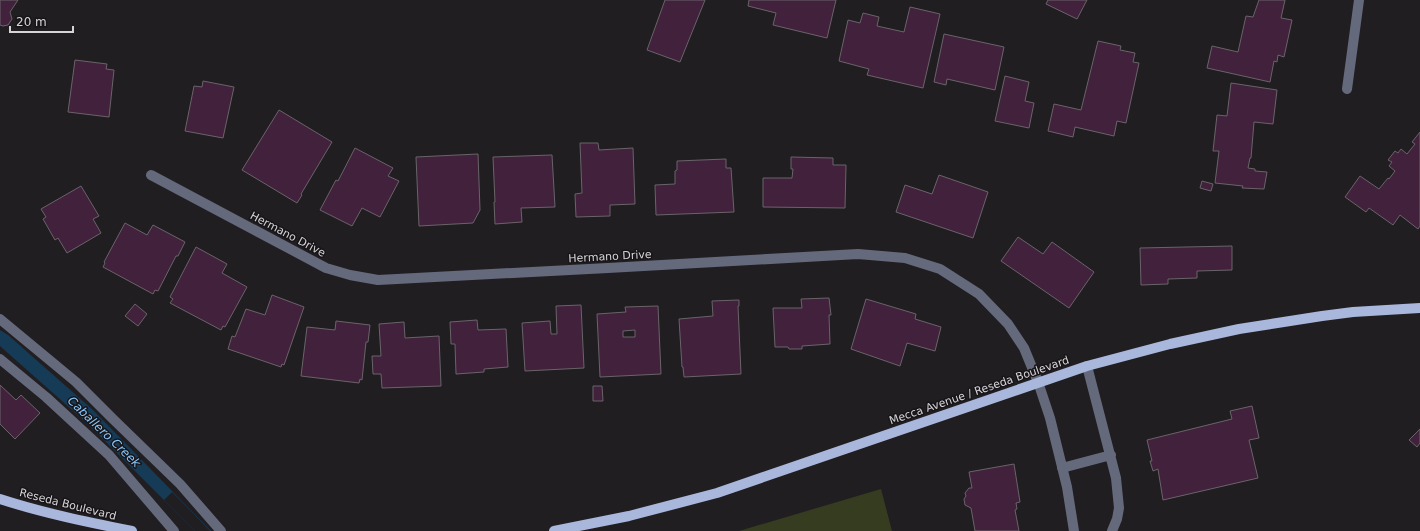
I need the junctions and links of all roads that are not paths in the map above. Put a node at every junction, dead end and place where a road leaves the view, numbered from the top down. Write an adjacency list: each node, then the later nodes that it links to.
1 (1359, 0): 2 (street)
2 (1347, 89)
3 (151, 175): 8 (street, Hermano Drive)
4 (1420, 308): 7 (main road, Mecca Avenue / Reseda Boulevard)
5 (0, 319): 14 (street)
6 (0, 359): 13 (street)
7 (1087, 366): 8 (main road, Mecca Avenue / Reseda Boulevard); 9 (street)
8 (1038, 382): 10 (street, Hermano Drive); 15 (main road, Mecca Avenue / Reseda Boulevard)
9 (1111, 455): 10 (street); 17 (street)
10 (1062, 468): 16 (street, Hermano Drive)
11 (0, 498): 12 (main road, Reseda Boulevard)
12 (132, 531)
13 (174, 531)
14 (221, 531)
15 (554, 531)
16 (1074, 531)
17 (1112, 531)

